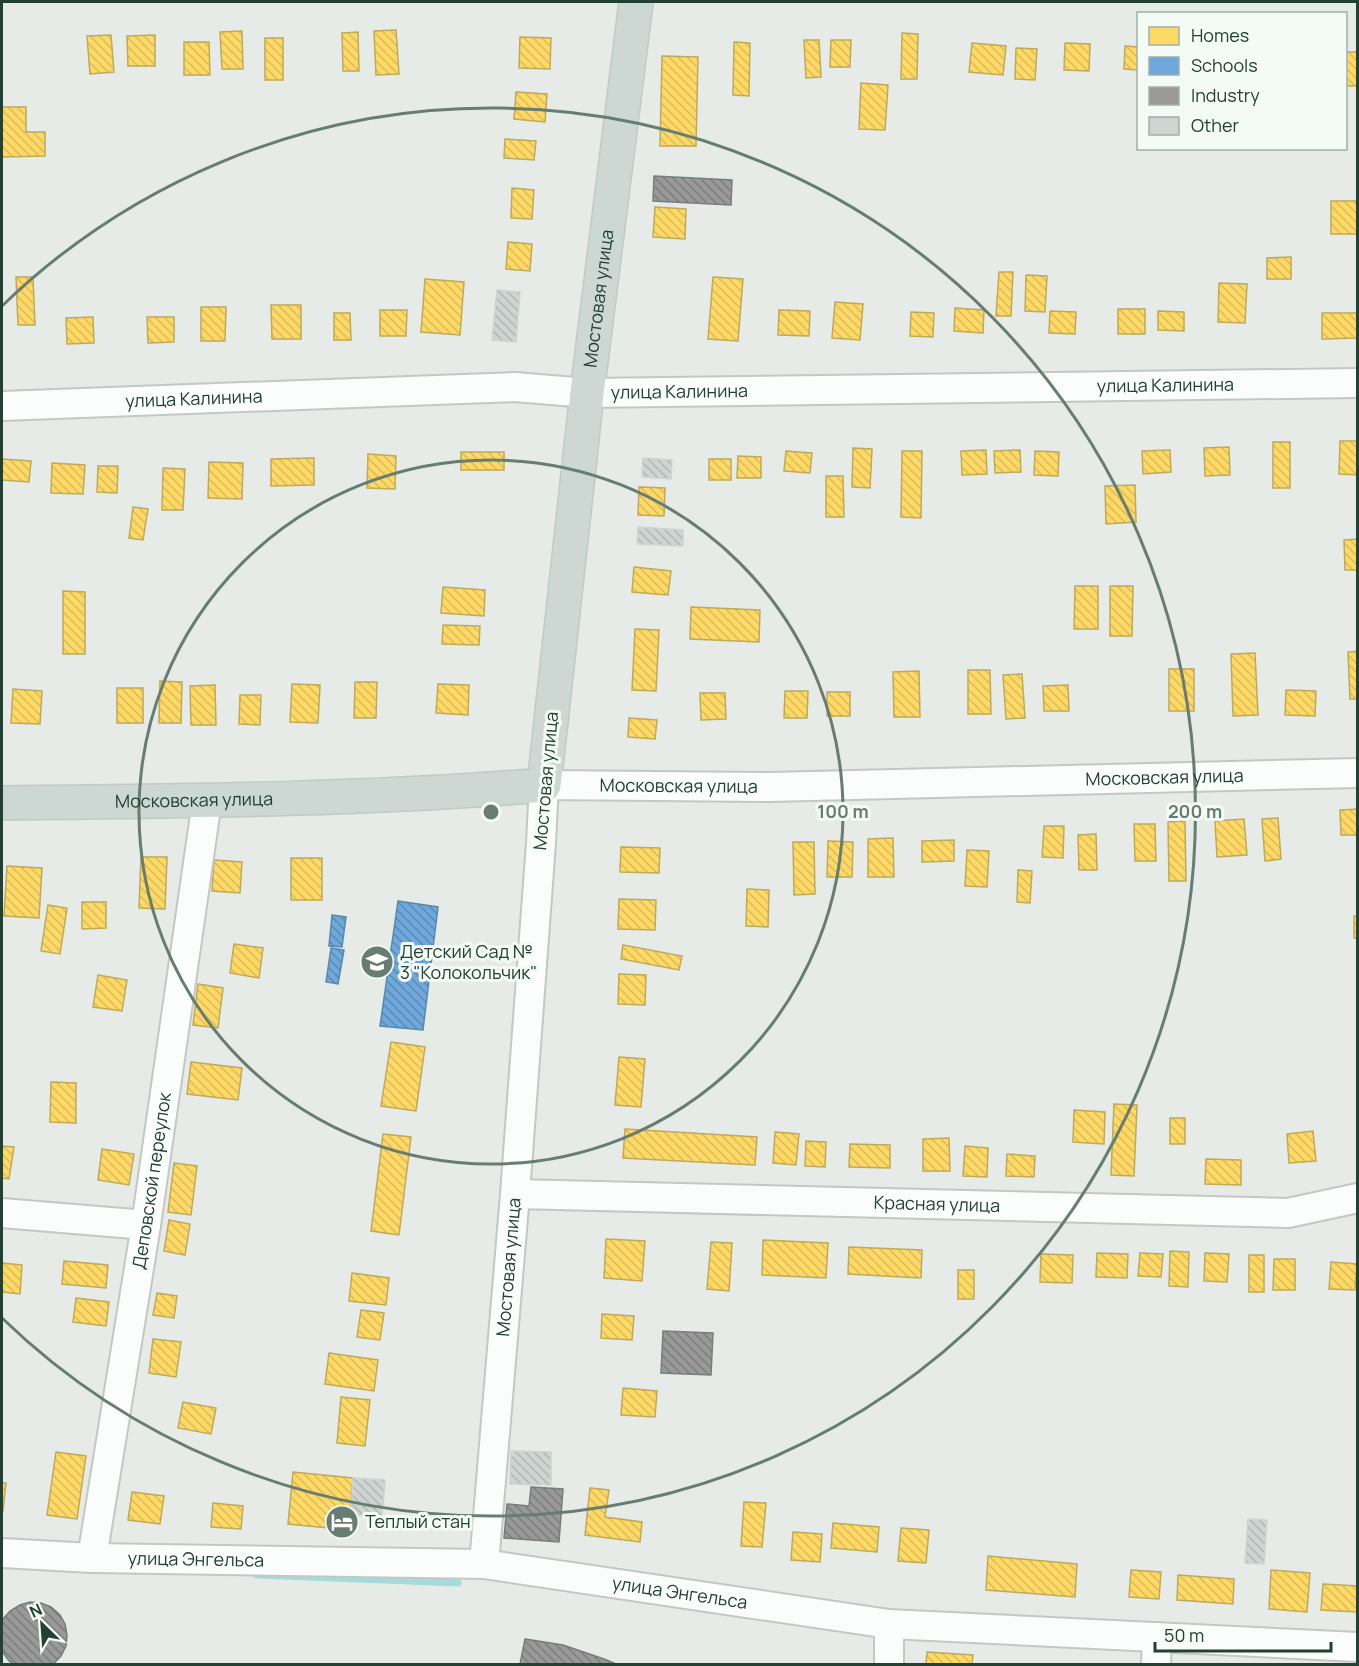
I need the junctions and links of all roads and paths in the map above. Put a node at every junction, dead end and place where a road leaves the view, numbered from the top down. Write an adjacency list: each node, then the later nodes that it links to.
1 (636, 2): 3 (main road, Мостовая улица)
2 (1358, 383): 3 (street, улица Калинина)
3 (587, 393): 4 (street, улица Калинина); 6 (main road, Мостовая улица)
4 (2, 406)
5 (1358, 773): 6 (street, Московская улица)
6 (544, 785): 7 (main road, Московская улица); 9 (street, Мостовая улица)
7 (207, 801): 8 (main road, Московская улица); 12 (street, Деповской переулок)
8 (2, 803)
9 (515, 1194): 10 (street, Красная улица); 15 (street, Мостовая улица)
10 (1358, 1198)
11 (2, 1213): 12 (street)
12 (146, 1225): 14 (street, Деповской переулок)
13 (2, 1553): 14 (street, улица Энгельса)
14 (93, 1558): 15 (street, улица Энгельса)
15 (484, 1564): 16 (street, улица Энгельса)
16 (889, 1624): 18 (street, улица Энгельса); 19 (street)
17 (1358, 1647): 18 (street, улица Энгельса)
18 (1157, 1651)
19 (889, 1665)

